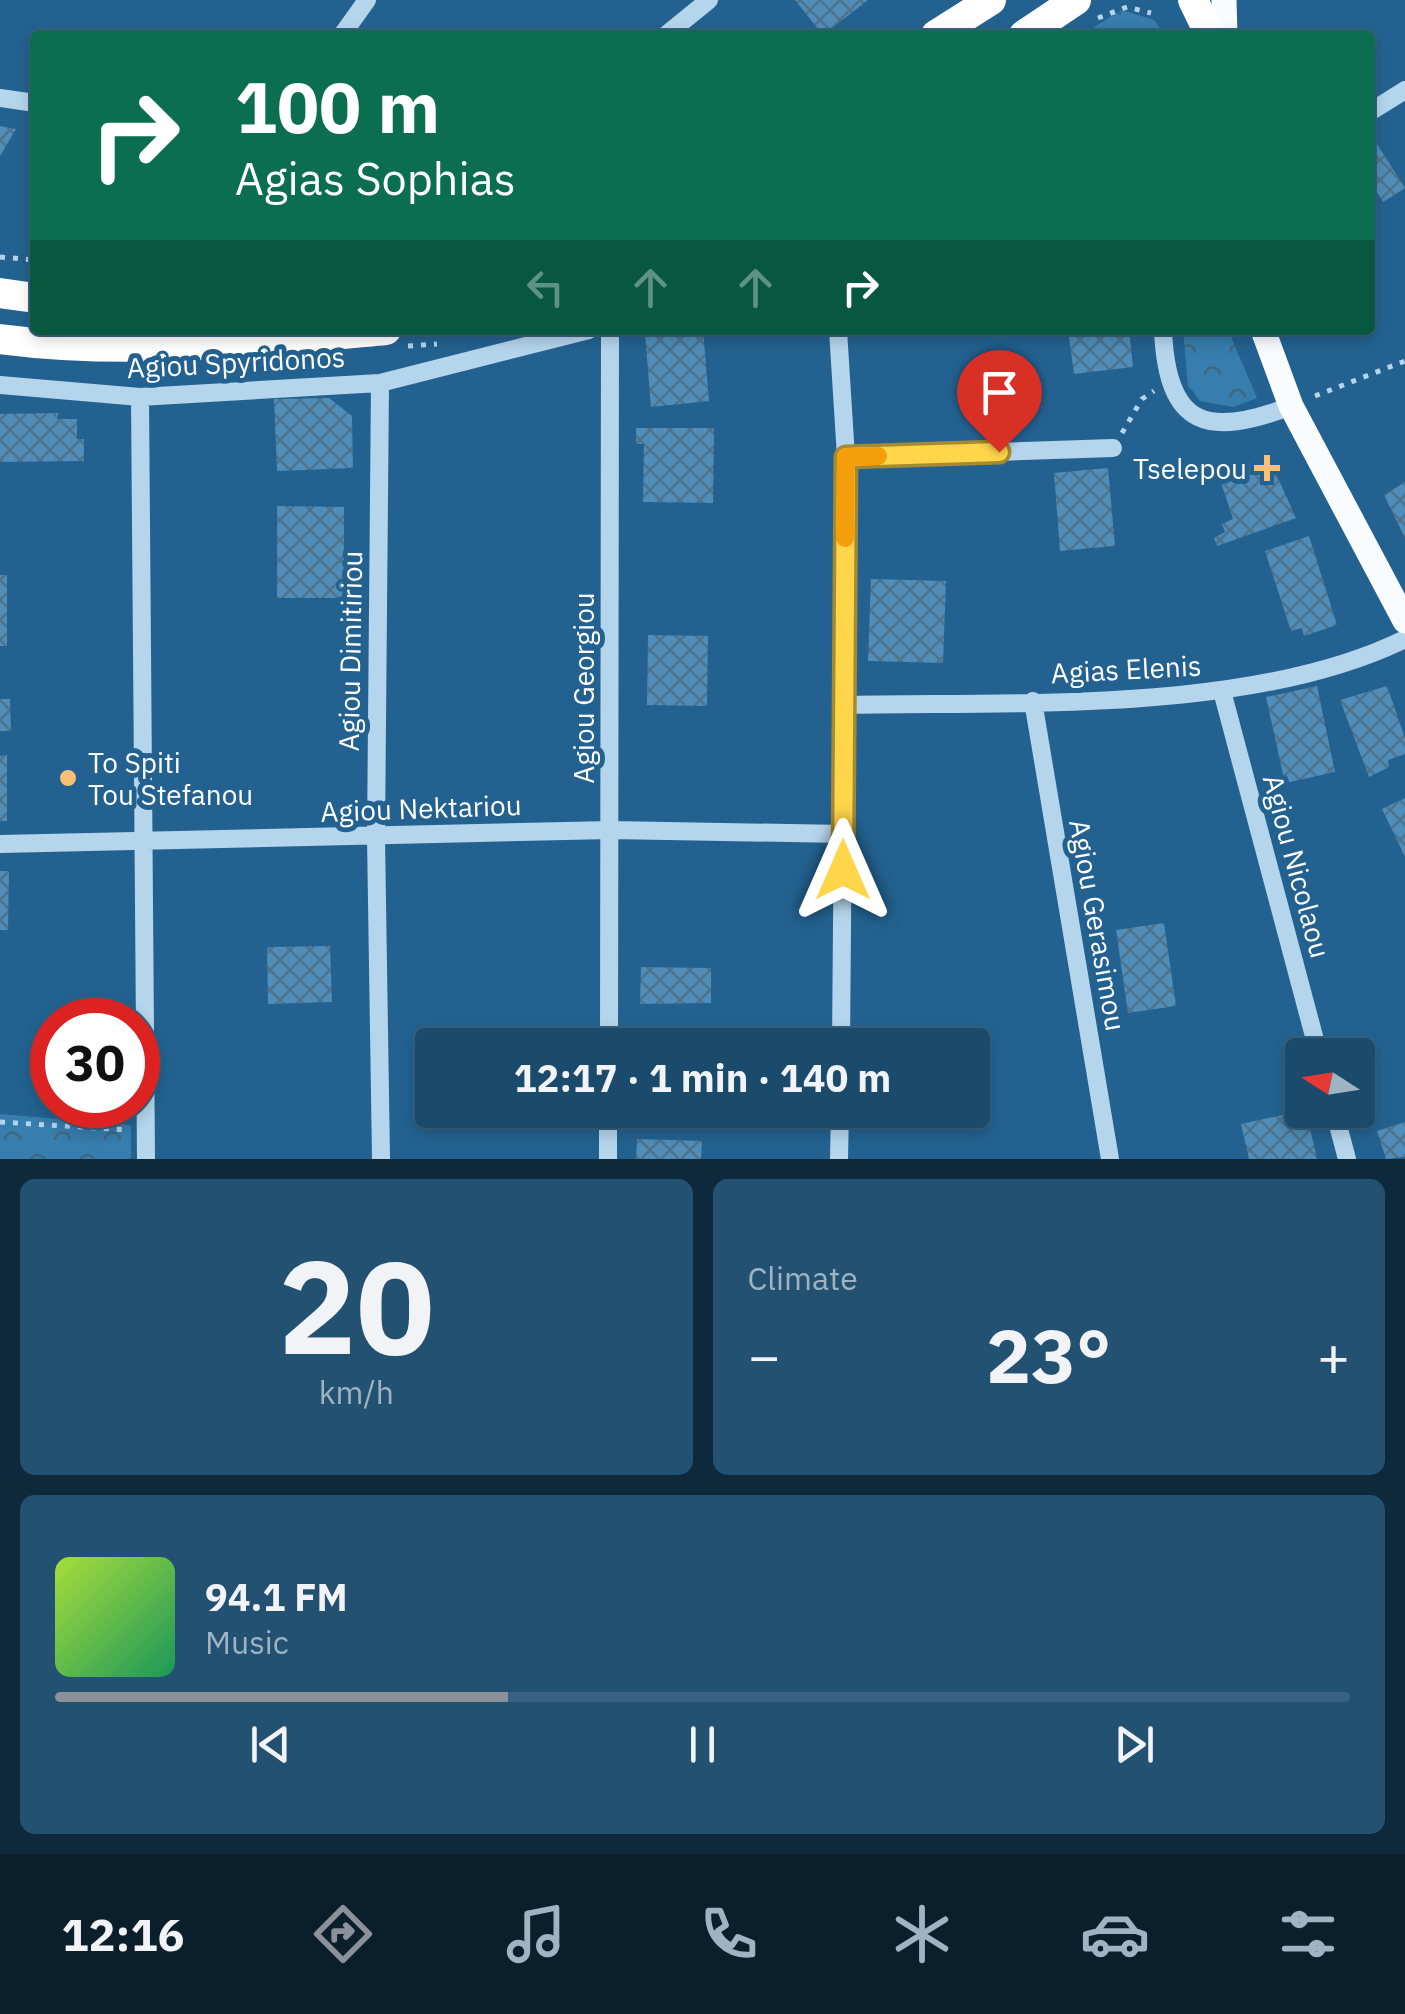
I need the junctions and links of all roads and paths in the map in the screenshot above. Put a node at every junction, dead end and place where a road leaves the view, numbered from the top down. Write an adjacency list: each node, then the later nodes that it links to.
1 (366, 0): 8 (street)
2 (708, 0): 9 (street)
3 (991, 0): 10 (highway)
4 (1194, 0): 12 (highway)
5 (1224, 0): 13 (main road)
6 (1081, 13): 7 (path); 11 (highway)
7 (1151, 13)
8 (345, 30)
9 (672, 30)
10 (944, 30)
11 (1037, 30)
12 (1208, 30)
13 (1225, 30)
14 (1405, 90): 17 (street)
15 (0, 98): 16 (street)
16 (30, 101)
17 (1375, 109)
18 (0, 258): 19 (path)
19 (30, 260)
20 (0, 293): 21 (highway)
21 (30, 297)
22 (334, 335): 28 (highway)
23 (569, 335): 31 (street, Agiou Spyridonos)
24 (610, 335): 42 (street, Agiou Georgiou)
25 (838, 335): 36 (street)
26 (1164, 335): 30 (street)
27 (1265, 335): 34 (main road)
28 (0, 338)
29 (1405, 361): 34 (path)
30 (1168, 380): 34 (street); 35 (path)
31 (380, 382): 33 (street, Agiou Spyridonos); 44 (street, Agiou Dimitiriou)
32 (0, 386): 33 (street, Agiou Spyridonos)
33 (140, 397): 45 (street)
34 (1291, 406): 37 (main road)
35 (1114, 448): 36 (street)
36 (846, 457): 41 (street)
37 (1405, 622)
38 (1405, 639): 39 (street, Agias Elenis)
39 (1222, 692): 40 (street, Agias Elenis); 49 (street, Agiou Nicolaou)
40 (1033, 701): 41 (street, Agias Elenis); 59 (street, Agiou Gerasimou)
41 (841, 704): 43 (street)
42 (611, 830): 43 (street, Agiou Nektariou); 44 (street, Agiou Nektariou); 47 (street, Agiou Georgiou)
43 (844, 834): 48 (street)
44 (376, 836): 45 (street, Agiou Nektariou); 56 (street, Agiou Dimitiriou)
45 (142, 842): 46 (street, Agiou Nektariou); 54 (street)
46 (0, 844)
47 (609, 1028)
48 (841, 1028)
49 (1314, 1038)
50 (0, 1122): 54 (path)
51 (608, 1128): 57 (street)
52 (840, 1128): 58 (street)
53 (1338, 1128): 60 (street)
54 (146, 1131): 55 (street)
55 (146, 1159)
56 (381, 1159)
57 (608, 1159)
58 (839, 1159)
59 (1110, 1159)
60 (1346, 1159)

